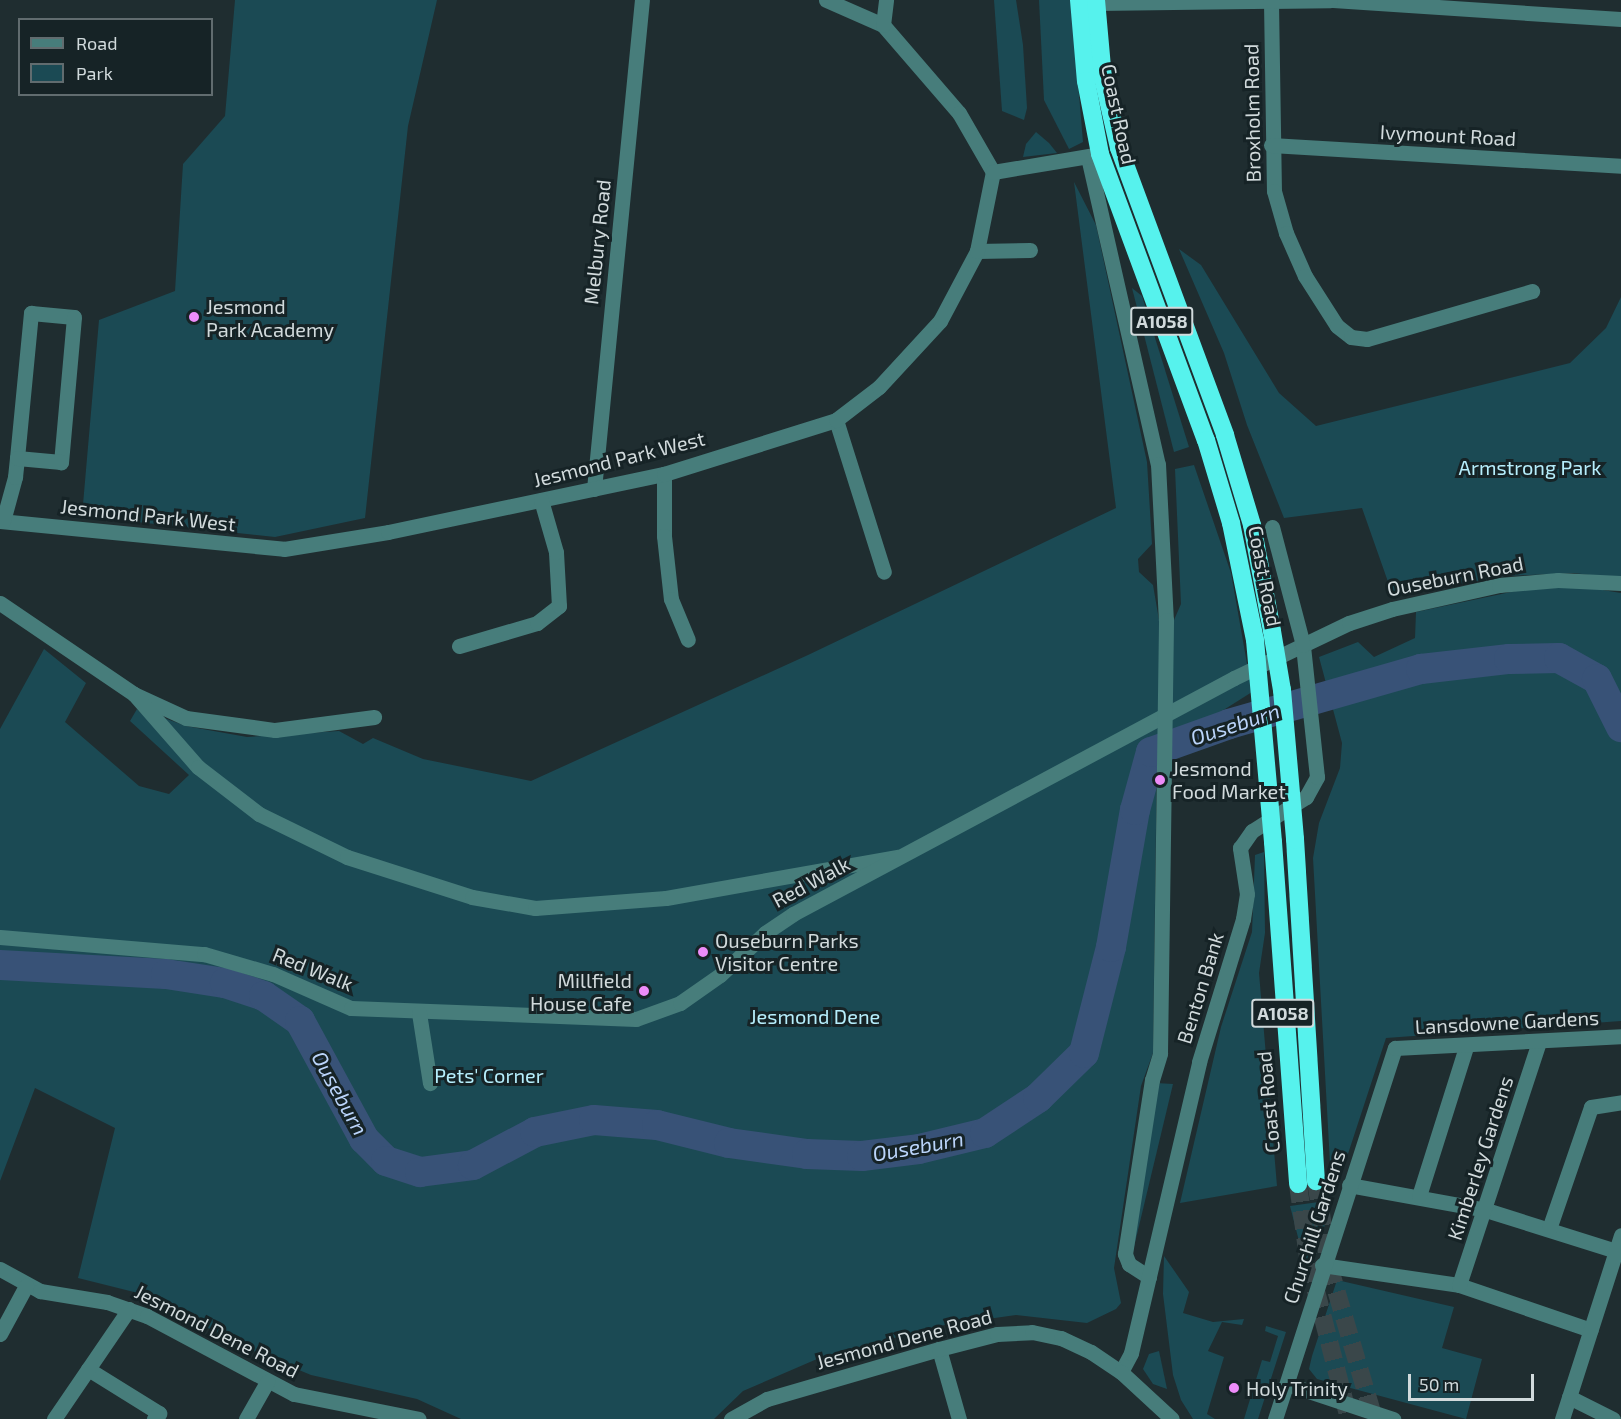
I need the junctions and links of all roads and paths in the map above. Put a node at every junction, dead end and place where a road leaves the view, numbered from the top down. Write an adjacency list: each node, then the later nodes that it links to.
1 (642, 0): 19 (street, Melbury Road)
2 (826, 0): 8 (street)
3 (886, 0): 8 (street)
4 (1331, 0): 6 (street); 7 (street)
5 (1090, 1): 6 (street); 10 (highway, Coast Road / A1058); 10 (highway, Coast Road / A1058, bridge)
6 (1271, 2): 9 (street, Broxholm Road)
7 (1621, 19)
8 (883, 25): 12 (street)
9 (1271, 145): 11 (street, Ivymount Road); 15 (street, Broxholm Road)
10 (1094, 156): 12 (street); 48 (street, bridge)
11 (1621, 166)
12 (993, 172): 14 (street, Jesmond Park West)
13 (1030, 250): 14 (street)
14 (976, 251): 16 (street, Jesmond Park West)
15 (1532, 291)
16 (836, 420): 18 (street, Jesmond Park West); 23 (street)
17 (17, 458): 17 (street); 21 (street)
18 (664, 474): 19 (street, Jesmond Park West); 26 (street)
19 (594, 489): 20 (street, Jesmond Park West)
20 (541, 500): 21 (street, Jesmond Park West); 28 (street)
21 (2, 521)
22 (1272, 528): 27 (street, Benton Bank)
23 (884, 572)
24 (1621, 583): 27 (street, Ouseburn Road)
25 (0, 603): 29 (street)
26 (688, 640)
27 (1303, 645): 31 (street, Red Walk); 48 (street, Benton Bank)
28 (459, 646)
29 (134, 694): 30 (street); 31 (street)
30 (374, 717)
31 (903, 857): 33 (street, Red Walk)
32 (0, 937): 33 (street, Red Walk)
33 (419, 1013): 38 (street)
34 (1621, 1036): 35 (street, Lansdowne Gardens)
35 (1539, 1042): 36 (street, Lansdowne Gardens); 42 (street, Kimberley Gardens)
36 (1467, 1047): 37 (street, Lansdowne Gardens); 41 (street)
37 (1395, 1048): 40 (street, Churchill Gardens)
38 (430, 1083)
39 (1621, 1102): 43 (street)
40 (1349, 1185): 41 (street); 46 (street, Churchill Gardens)
41 (1419, 1196): 42 (street)
42 (1486, 1210): 43 (street); 49 (street, Kimberley Gardens)
43 (1549, 1229): 45 (street)
44 (1621, 1235): 45 (street)
45 (1616, 1251): 53 (street)
46 (1322, 1265): 49 (street); 58 (street, Churchill Gardens)
47 (0, 1269): 50 (street, Jesmond Dene Road)
48 (1149, 1277): 56 (street, Benton Bank)
49 (1459, 1285): 53 (street)
50 (26, 1286): 51 (street, Jesmond Dene Road); 52 (street)
51 (129, 1309): 55 (street); 57 (street, Jesmond Dene Road)
52 (3, 1328)
53 (1591, 1330): 59 (street)
54 (939, 1349): 56 (street, Jesmond Dene Road); 64 (street, Jesmond Dene Road); 65 (street)
55 (87, 1369): 60 (street); 61 (street)
56 (1121, 1372): 66 (street, Jesmond Dene Road)
57 (267, 1382): 62 (street); 63 (street, Jesmond Dene Road)
58 (1287, 1384): 67 (street, Churchill Gardens); 68 (street)
59 (1569, 1397): 69 (street); 70 (street)
60 (54, 1419)
61 (154, 1419)
62 (246, 1419)
63 (419, 1419)
64 (732, 1419)
65 (959, 1419)
66 (1172, 1419)
67 (1275, 1419)
68 (1393, 1419)
69 (1562, 1419)
70 (1613, 1419)

